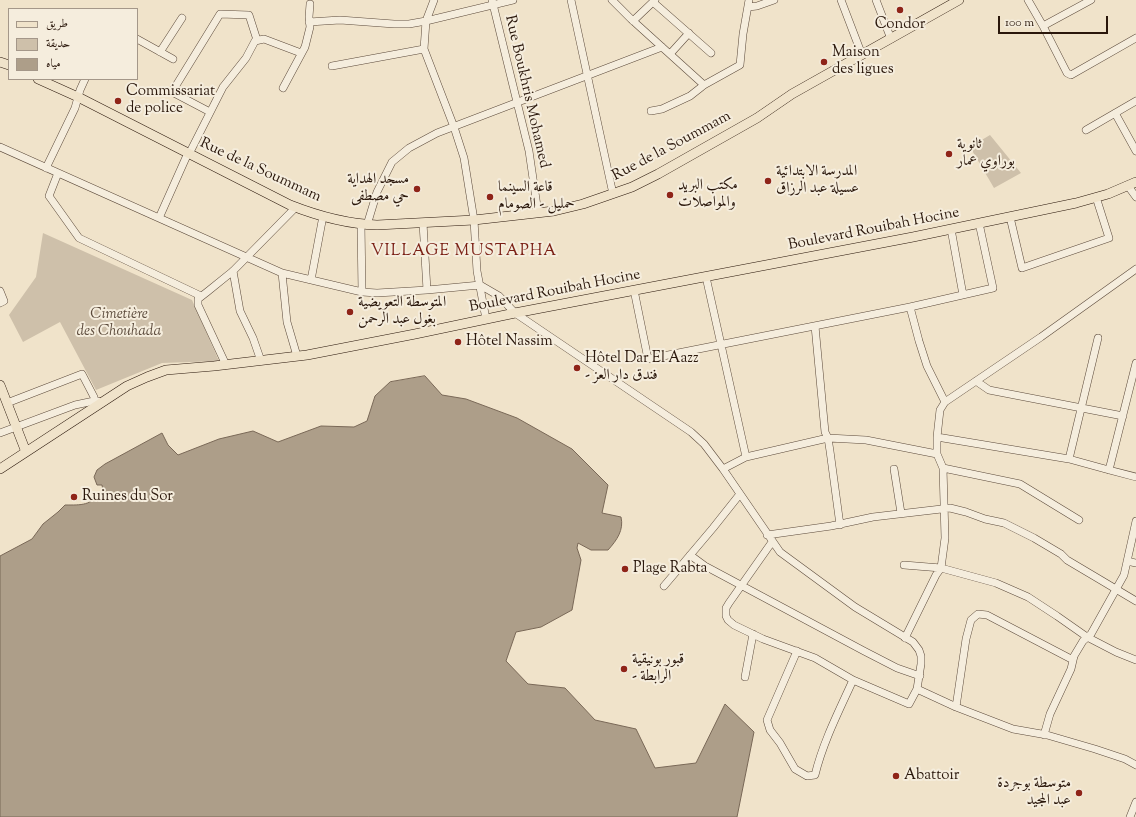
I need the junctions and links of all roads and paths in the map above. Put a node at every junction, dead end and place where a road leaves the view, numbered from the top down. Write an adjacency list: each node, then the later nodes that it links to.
1 (434, 0): 16 (street)
2 (513, 0): 12 (street)
3 (571, 0): 34 (street)
4 (612, 0): 17 (street)
5 (774, 0): 14 (street)
6 (841, 0): 31 (street)
7 (876, 0): 22 (street)
8 (959, 0): 22 (main road, Rue de la Soummam)
9 (1028, 0): 19 (street)
10 (1091, 0): 19 (street)
11 (654, 1): 17 (street); 20 (street)
12 (492, 3): 16 (street); 41 (street, Rue Boukhris Mohamed)
13 (310, 4): 18 (street)
14 (749, 4): 37 (street)
15 (182, 18): 27 (street)
16 (426, 21): 18 (street); 26 (street)
17 (633, 21): 25 (street)
18 (310, 22): 28 (street)
19 (1043, 26): 21 (street)
20 (689, 33): 29 (street); 30 (street)
21 (1136, 38)
22 (891, 39): 31 (main road, Rue de la Soummam)
23 (138, 40): 27 (street)
24 (257, 40): 28 (street); 43 (street); 43 (street)
25 (662, 47): 30 (street); 34 (street)
26 (424, 49): 33 (street); 45 (street)
27 (160, 52): 32 (street)
28 (302, 53): 38 (street)
29 (711, 53)
30 (670, 54): 37 (street)
31 (862, 55): 53 (main road, Rue de la Soummam)
32 (173, 59)
33 (332, 66)
34 (587, 76): 41 (street); 53 (street)
35 (40, 80): 39 (main road, Rue de la Soummam)
36 (85, 80): 39 (street)
37 (704, 85): 42 (street)
38 (283, 88)
39 (78, 97): 49 (main road, Rue de la Soummam); 50 (street)
40 (1136, 101): 44 (street)
41 (517, 102): 45 (street); 57 (street, Rue Boukhris Mohamed)
42 (651, 111)
43 (210, 112): 49 (street)
44 (1115, 113): 46 (street); 48 (street)
45 (454, 127): 61 (street); 64 (street)
46 (1086, 130)
47 (0, 148): 50 (street)
48 (1136, 151)
49 (189, 154): 56 (main road, Rue de la Soummam); 60 (street)
50 (46, 168): 51 (street)
51 (58, 173): 60 (street); 78 (street)
52 (1132, 184): 54 (street); 55 (main road, Boulevard Rouibah Hocine)
53 (613, 194): 57 (main road, Rue de la Soummam)
54 (1136, 197)
55 (1096, 198): 59 (main road, Boulevard Rouibah Hocine); 59 (street)
56 (296, 207): 58 (main road, Rue de la Soummam); 66 (street)
57 (538, 213): 61 (main road, Rue de la Soummam)
58 (323, 216): 64 (main road, Rue de la Soummam); 71 (street)
59 (1010, 217): 63 (main road, Boulevard Rouibah Hocine)
60 (159, 218): 66 (street)
61 (474, 220): 62 (main road, Rue de la Soummam); 72 (street)
62 (423, 223): 64 (main road, Rue de la Soummam); 73 (street)
63 (979, 223): 65 (main road, Boulevard Rouibah Hocine); 77 (street)
64 (364, 224): 76 (street)
65 (951, 229): 70 (main road, Boulevard Rouibah Hocine); 77 (street)
66 (247, 256): 68 (street); 69 (street)
67 (1136, 269): 90 (street)
68 (233, 271): 78 (street); 87 (street)
69 (282, 273): 71 (street); 86 (street)
70 (706, 277): 74 (main road, Boulevard Rouibah Hocine); 85 (street)
71 (311, 280): 76 (street)
72 (480, 285): 73 (street); 81 (street); 82 (street)
73 (428, 290): 76 (street)
74 (634, 290): 81 (main road, Boulevard Rouibah Hocine); 85 (street)
75 (0, 291): 79 (street)
76 (362, 292)
77 (963, 295): 80 (street)
78 (201, 296): 89 (street)
79 (0, 303)
80 (910, 307): 83 (street); 93 (street)
81 (515, 313): 82 (main road, Boulevard Rouibah Hocine); 107 (street)
82 (486, 319): 86 (main road, Boulevard Rouibah Hocine)
83 (815, 326): 85 (street); 100 (street)
84 (1098, 338): 95 (street)
85 (721, 344): 103 (street)
86 (297, 356): 87 (main road, Boulevard Rouibah Hocine)
87 (261, 361): 89 (main road, Boulevard Rouibah Hocine)
88 (1136, 363): 96 (street)
89 (226, 364): 92 (main road, Boulevard Rouibah Hocine)
90 (976, 381): 93 (street); 95 (street)
91 (0, 385): 94 (main road)
92 (99, 401): 94 (street); 97 (street); 101 (main road, Boulevard Rouibah Hocine)
93 (945, 402): 99 (street)
94 (7, 403): 97 (main road)
95 (1081, 407): 96 (street); 104 (street)
96 (1123, 416): 109 (street)
97 (16, 427): 98 (street); 101 (main road)
98 (0, 433)
99 (937, 437): 102 (street); 104 (street)
100 (828, 438): 102 (street); 103 (street); 116 (street)
101 (26, 452): 106 (main road, Boulevard Rouibah Hocine)
102 (937, 454): 105 (street)
103 (746, 457): 107 (street)
104 (1069, 459): 109 (street)
105 (943, 468): 112 (street); 114 (street)
106 (0, 469)
107 (723, 469): 111 (street)
108 (894, 469): 113 (street)
109 (1109, 470): 110 (street)
110 (1136, 477)
111 (740, 494): 117 (street); 119 (street)
112 (945, 508): 113 (street); 123 (street); 126 (street)
113 (901, 513): 116 (street)
114 (1080, 520)
115 (1136, 521): 120 (street)
116 (840, 525): 117 (street)
117 (767, 535): 118 (street)
118 (772, 542): 124 (street); 130 (street)
119 (690, 556): 124 (street); 125 (street)
120 (1127, 561): 121 (street); 126 (street)
121 (1136, 563)
122 (904, 565): 123 (street)
123 (941, 568): 129 (street); 130 (street)
124 (741, 585): 128 (street); 134 (street)
125 (664, 586)
126 (1116, 589): 127 (street); 129 (street)
127 (1136, 601)
128 (753, 634): 131 (street); 135 (street)
129 (1087, 637): 132 (street); 133 (street)
130 (905, 638): 134 (street)
131 (797, 651): 136 (street); 136 (street)
132 (1073, 660): 138 (street); 139 (street)
133 (1136, 660)
134 (920, 676): 137 (street)
135 (745, 677)
136 (853, 680): 137 (street)
137 (917, 689): 138 (street)
138 (956, 707): 139 (street)
139 (1044, 735): 140 (street)
140 (1136, 765)
141 (1136, 802): 142 (street)
142 (1130, 817)

